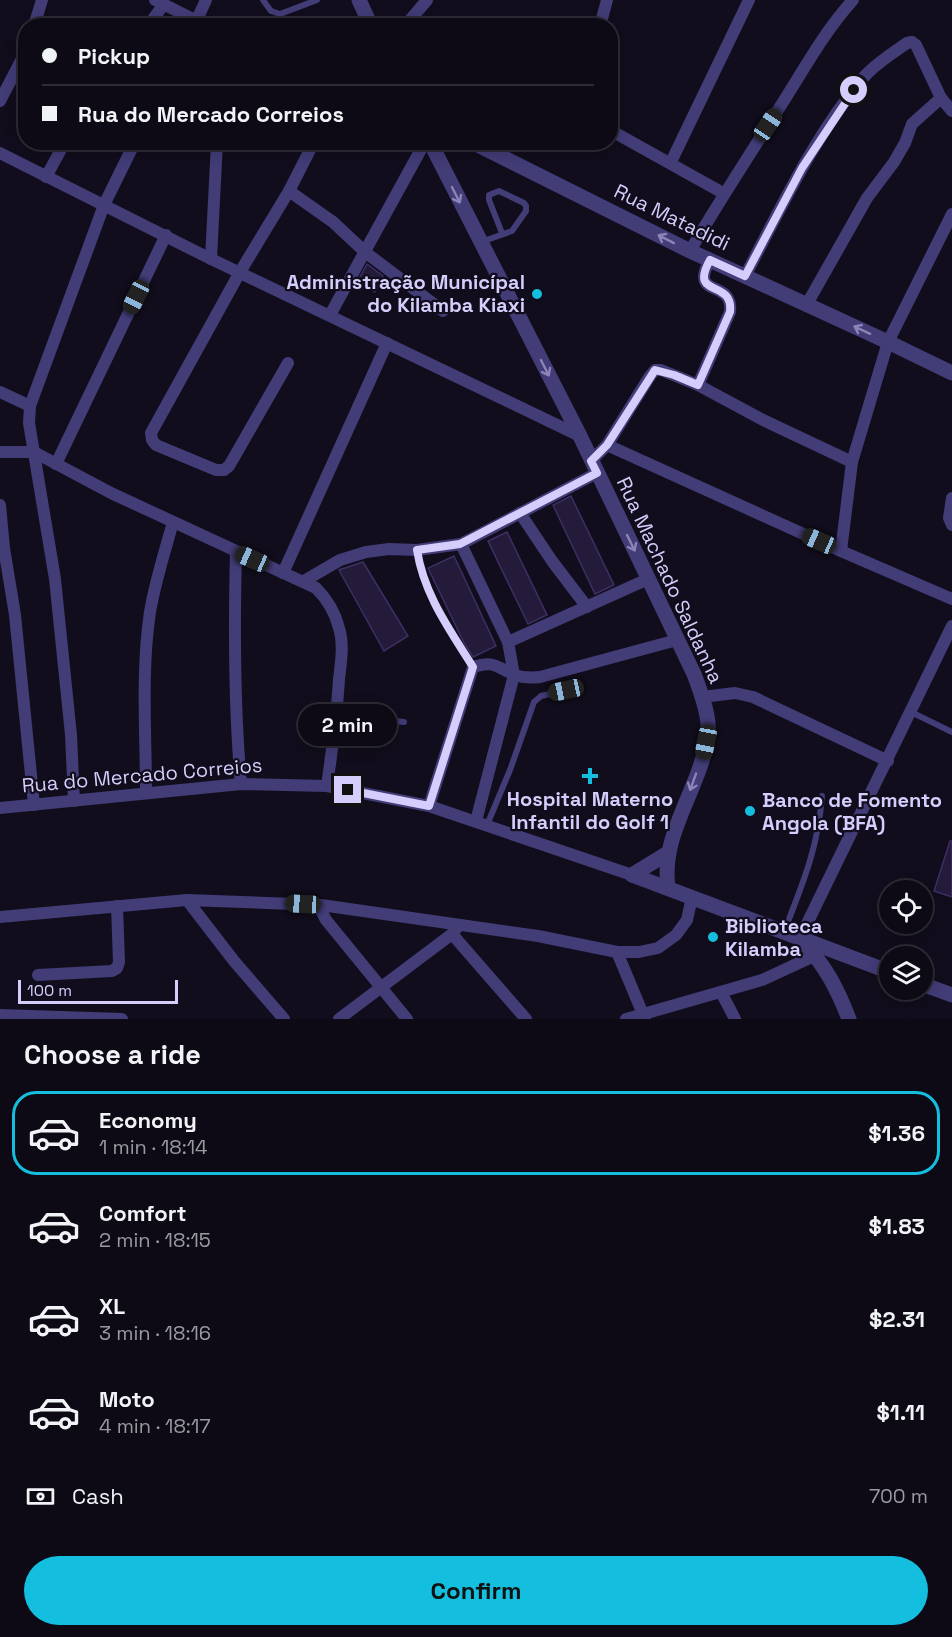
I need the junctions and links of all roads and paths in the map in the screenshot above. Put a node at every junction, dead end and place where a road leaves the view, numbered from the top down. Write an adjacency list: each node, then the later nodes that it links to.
1 (42, 0): 11 (street)
2 (206, 0): 14 (street)
3 (263, 0): 4 (lane)
4 (317, 0)
5 (359, 0): 15 (street)
6 (427, 0): 16 (street)
7 (607, 0): 17 (street)
8 (749, 0): 32 (street)
9 (853, 0): 36 (street)
10 (160, 2): 12 (street); 13 (street)
11 (36, 18)
12 (152, 18)
13 (190, 18)
14 (201, 18)
15 (367, 18)
16 (412, 18)
17 (602, 18)
18 (18, 66): 20 (street)
19 (940, 98): 21 (street); 47 (street); 48 (street)
20 (0, 101)
21 (952, 111)
22 (618, 134): 32 (street)
23 (61, 150): 34 (street)
24 (131, 150): 37 (street)
25 (217, 150): 44 (street)
26 (310, 150): 35 (street)
27 (423, 150): 43 (street)
28 (432, 150): 33 (street, Rua Machado Saldanha)
29 (441, 150): 33 (street)
30 (486, 150): 42 (street, Rua Matadidi, one-way to 30)
31 (0, 153): 34 (street)
32 (671, 162): 36 (street)
33 (443, 169): 41 (street, Rua Machado Saldanha, one-way to 41)
34 (46, 177): 37 (street)
35 (289, 191): 43 (street); 46 (street)
36 (723, 193): 42 (street)
37 (104, 205): 40 (street); 57 (street)
38 (952, 214): 51 (street)
39 (502, 233): 39 (lane); 41 (lane)
40 (166, 235): 44 (street); 63 (street)
41 (480, 242): 58 (street, Rua Machado Saldanha, one-way to 58)
42 (690, 251): 45 (street, Rua Matadidi)
43 (365, 252): 49 (street); 50 (street)
44 (211, 259): 46 (street)
45 (710, 260): 47 (street, Rua Matadidi); 55 (street)
46 (240, 272): 50 (street); 53 (street)
47 (745, 276): 48 (street, Rua Matadidi)
48 (807, 304): 51 (street, Rua Matadidi, one-way to 48)
49 (442, 311)
50 (330, 315): 52 (street)
51 (888, 342): 54 (street, Rua Matadidi); 62 (street)
52 (387, 344): 58 (street); 74 (street)
53 (288, 363)
54 (952, 373)
55 (698, 385): 59 (street); 62 (street)
56 (0, 392): 57 (street)
57 (30, 406): 61 (street)
58 (580, 436): 64 (street, Rua Machado Saldanha)
59 (607, 445): 64 (street); 72 (street)
60 (0, 452): 61 (street)
61 (34, 452): 63 (street); 95 (street)
62 (852, 462): 72 (street)
63 (56, 464): 68 (street)
64 (594, 467): 67 (street); 75 (street, Rua Machado Saldanha, one-way to 75)
65 (952, 498): 69 (street)
66 (0, 505): 96 (street)
67 (520, 513): 70 (street); 78 (street)
68 (172, 522): 73 (street); 93 (street)
69 (952, 525)
70 (460, 544): 71 (street); 81 (street)
71 (417, 550): 76 (street); 82 (lane)
72 (840, 551): 77 (street)
73 (236, 552): 74 (street); 91 (street)
74 (283, 573): 76 (street)
75 (648, 579): 78 (street); 80 (street, Rua Machado Saldanha)
76 (304, 581): 87 (street)
77 (952, 599)
78 (587, 607): 81 (street)
79 (952, 626): 86 (street)
80 (677, 640): 83 (street); 85 (street, Rua Machado Saldanha)
81 (508, 642): 83 (street)
82 (473, 667): 83 (street); 97 (street)
83 (514, 675): 99 (street)
84 (579, 687): 99 (lane)
85 (702, 697): 90 (street); 100 (street, Rua Machado Saldanha, one-way to 100)
86 (911, 712): 89 (lane); 90 (street)
87 (337, 715): 88 (lane); 92 (street)
88 (404, 722)
89 (952, 732)
90 (888, 761): 110 (street)
91 (241, 784): 92 (street, Rua do Mercado Correios); 93 (street, Rua do Mercado Correios)
92 (327, 786): 97 (street, Rua do Mercado Correios)
93 (146, 793): 95 (street, Rua do Mercado Correios)
94 (822, 796): 109 (lane)
95 (74, 801): 96 (street, Rua do Mercado Correios)
96 (34, 805): 98 (street, Rua do Mercado Correios)
97 (429, 806): 99 (street, Rua do Mercado Correios)
98 (0, 808)
99 (482, 823): 101 (street, Rua do Mercado Correios)
100 (668, 853): 101 (street); 102 (street, Rua Machado Saldanha)
101 (632, 875): 102 (street, Rua do Mercado Correios)
102 (668, 887): 103 (street, Rua do Mercado Correios)
103 (692, 897): 109 (street, Rua do Mercado Correios); 111 (street)
104 (187, 900): 105 (street); 106 (street); 126 (street)
105 (321, 904): 108 (street); 117 (street)
106 (117, 906): 107 (street); 115 (street)
107 (0, 917)
108 (455, 929): 111 (street); 117 (street); 129 (street)
109 (784, 932): 110 (street, Rua do Mercado Correios)
110 (800, 938): 112 (street); 113 (street, Rua do Mercado Correios)
111 (617, 952): 122 (street)
112 (816, 955): 116 (street); 119 (street)
113 (858, 960): 114 (street, Rua do Mercado Correios); 116 (street)
114 (879, 968)
115 (38, 975)
116 (835, 984): 132 (street)
117 (381, 987): 127 (street); 128 (street)
118 (933, 988): 120 (street)
119 (721, 992): 122 (street); 131 (street)
120 (952, 995)
121 (0, 1016): 123 (street)
122 (644, 1016): 130 (street)
123 (31, 1018): 124 (street)
124 (94, 1018): 125 (street)
125 (122, 1019)
126 (284, 1019)
127 (339, 1019)
128 (407, 1019)
129 (526, 1019)
130 (626, 1019)
131 (735, 1019)
132 (849, 1019)

